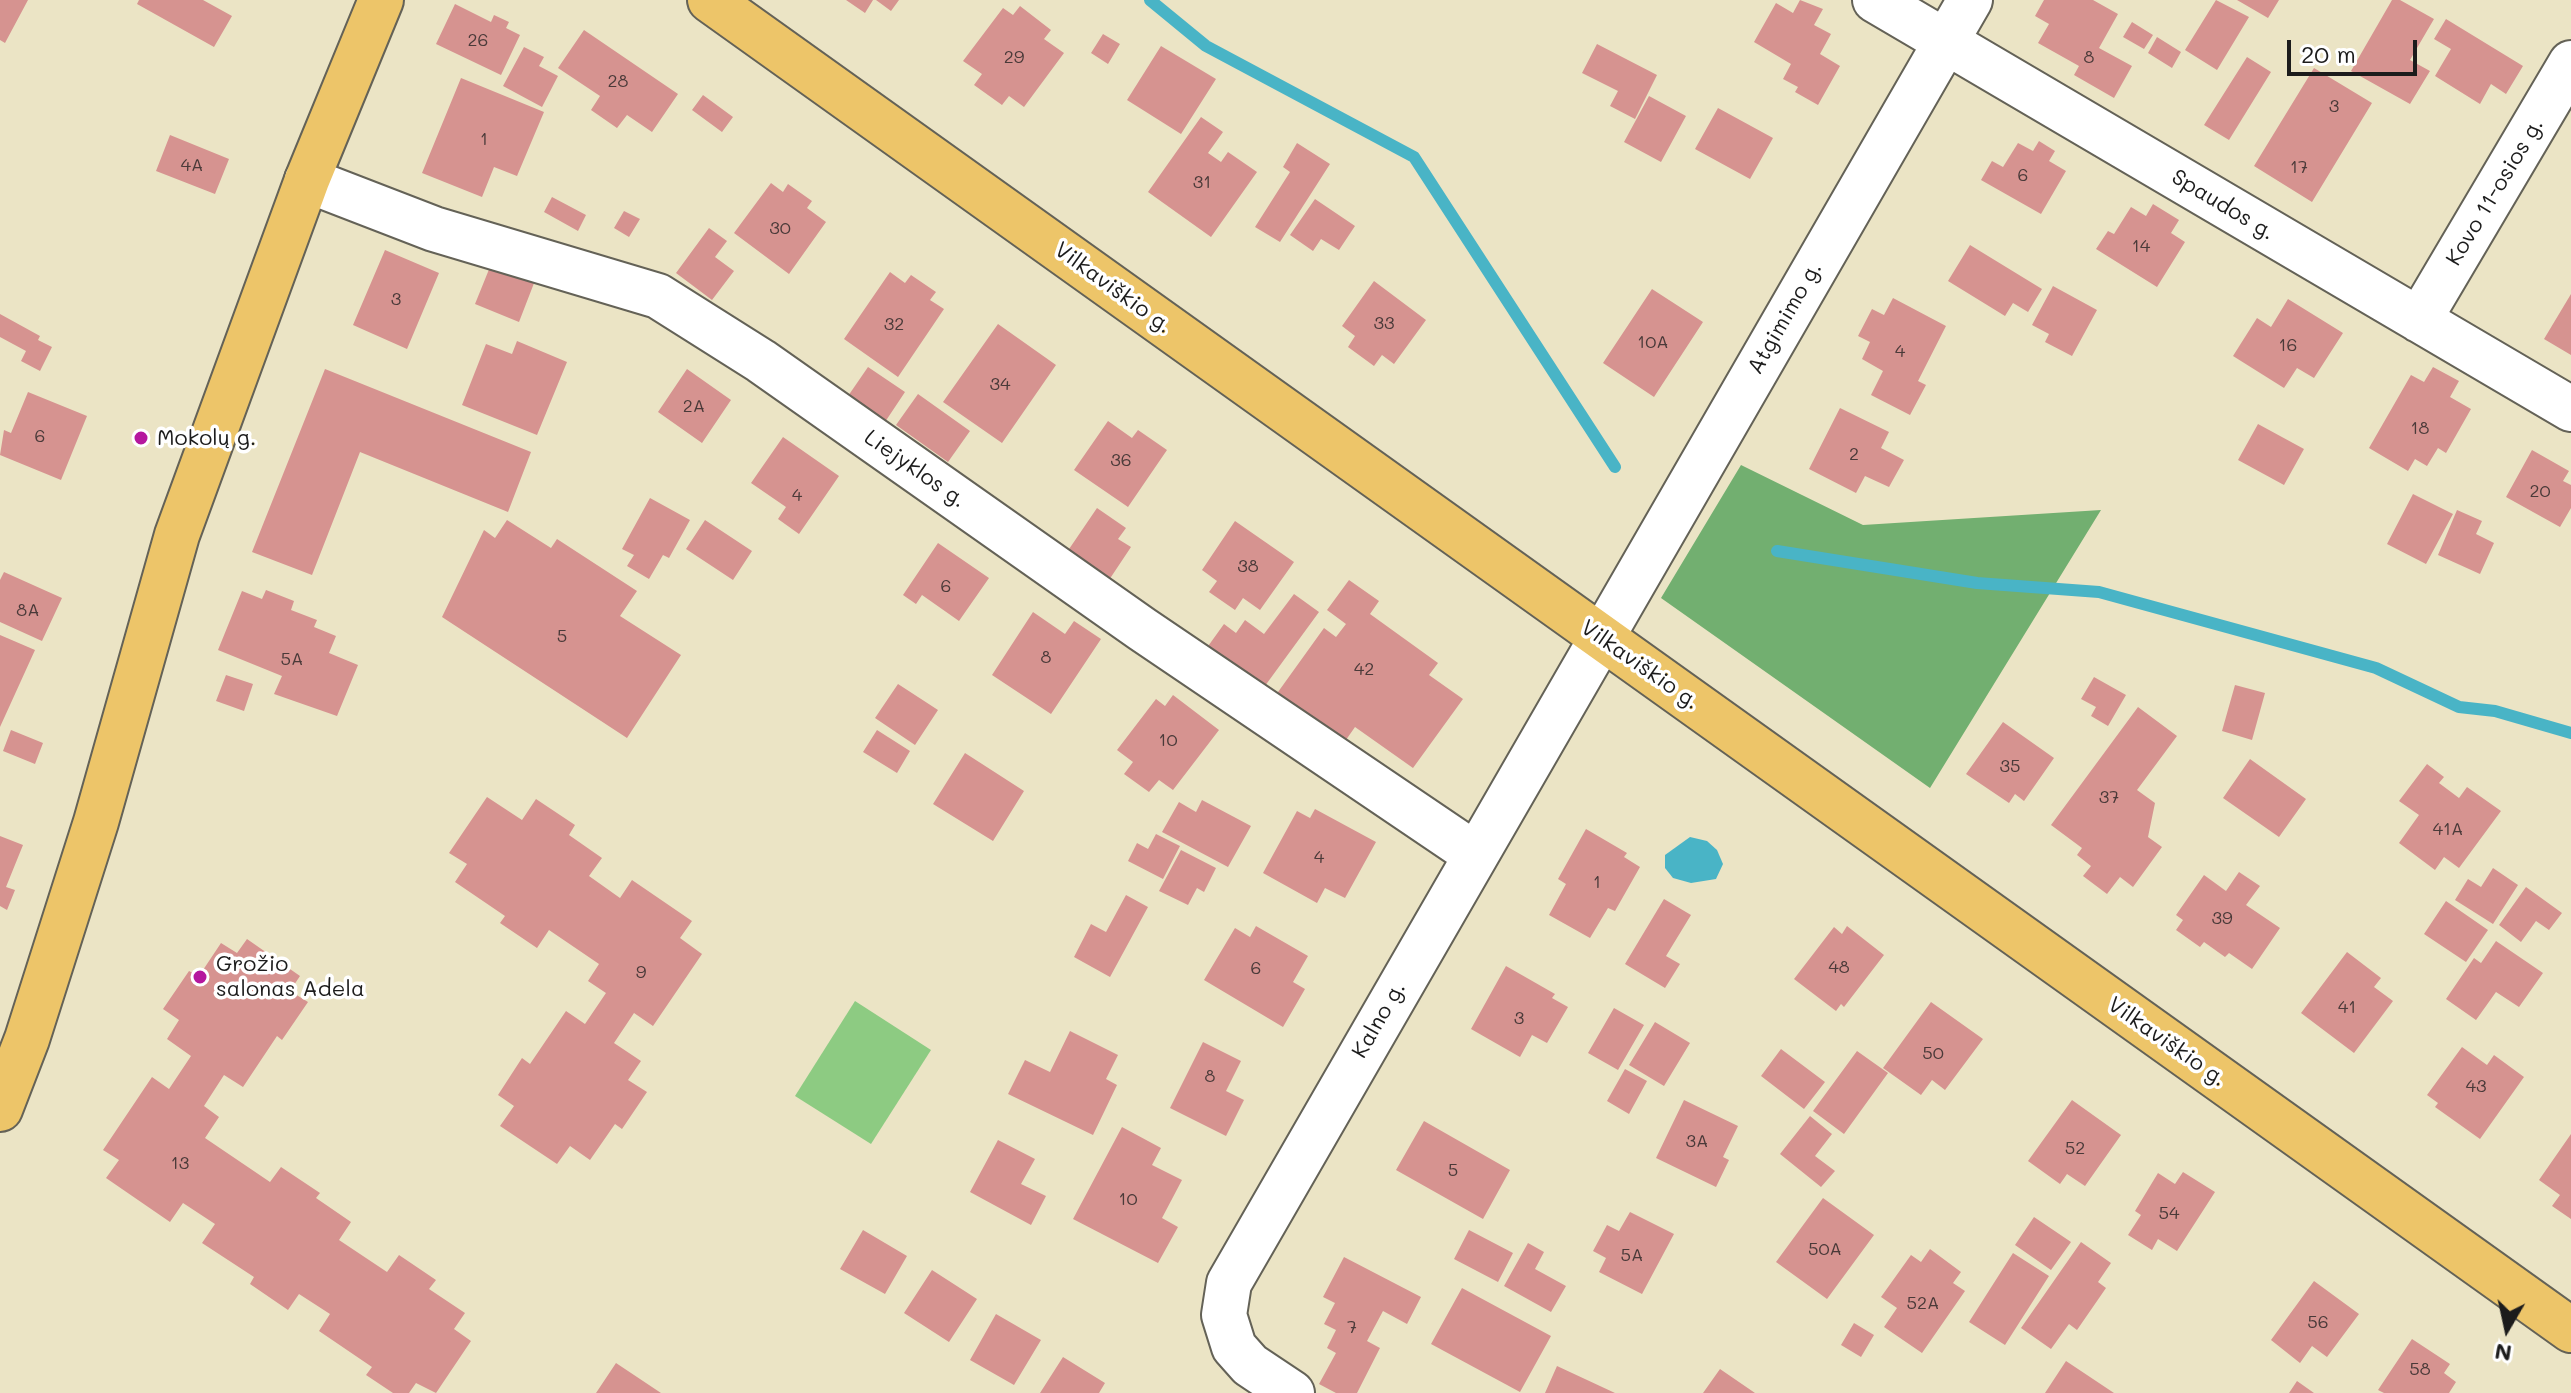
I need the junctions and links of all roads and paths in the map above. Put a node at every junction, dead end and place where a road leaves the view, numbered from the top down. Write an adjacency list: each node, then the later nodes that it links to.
1 (381, 0): 7 (main road)
2 (710, 0): 10 (main road, Vilkaviškio g.)
3 (1875, 0): 5 (street, Spaudos g.)
4 (1970, 0): 5 (street, Atgimimo g.)
5 (1946, 42): 8 (street, Spaudos g.); 10 (street, Atgimimo g.)
6 (2571, 63): 8 (street, Kovo 11-osios g.)
7 (307, 180): 11 (street, Liejyklos g.); 12 (main road)
8 (2419, 320): 9 (street, Spaudos g.)
9 (2571, 409)
10 (1600, 636): 11 (street, Kalno g.); 13 (main road, Vilkaviškio g.)
11 (1476, 855): 14 (street, Kalno g.)
12 (0, 1109)
13 (2571, 1330)
14 (1292, 1393)

